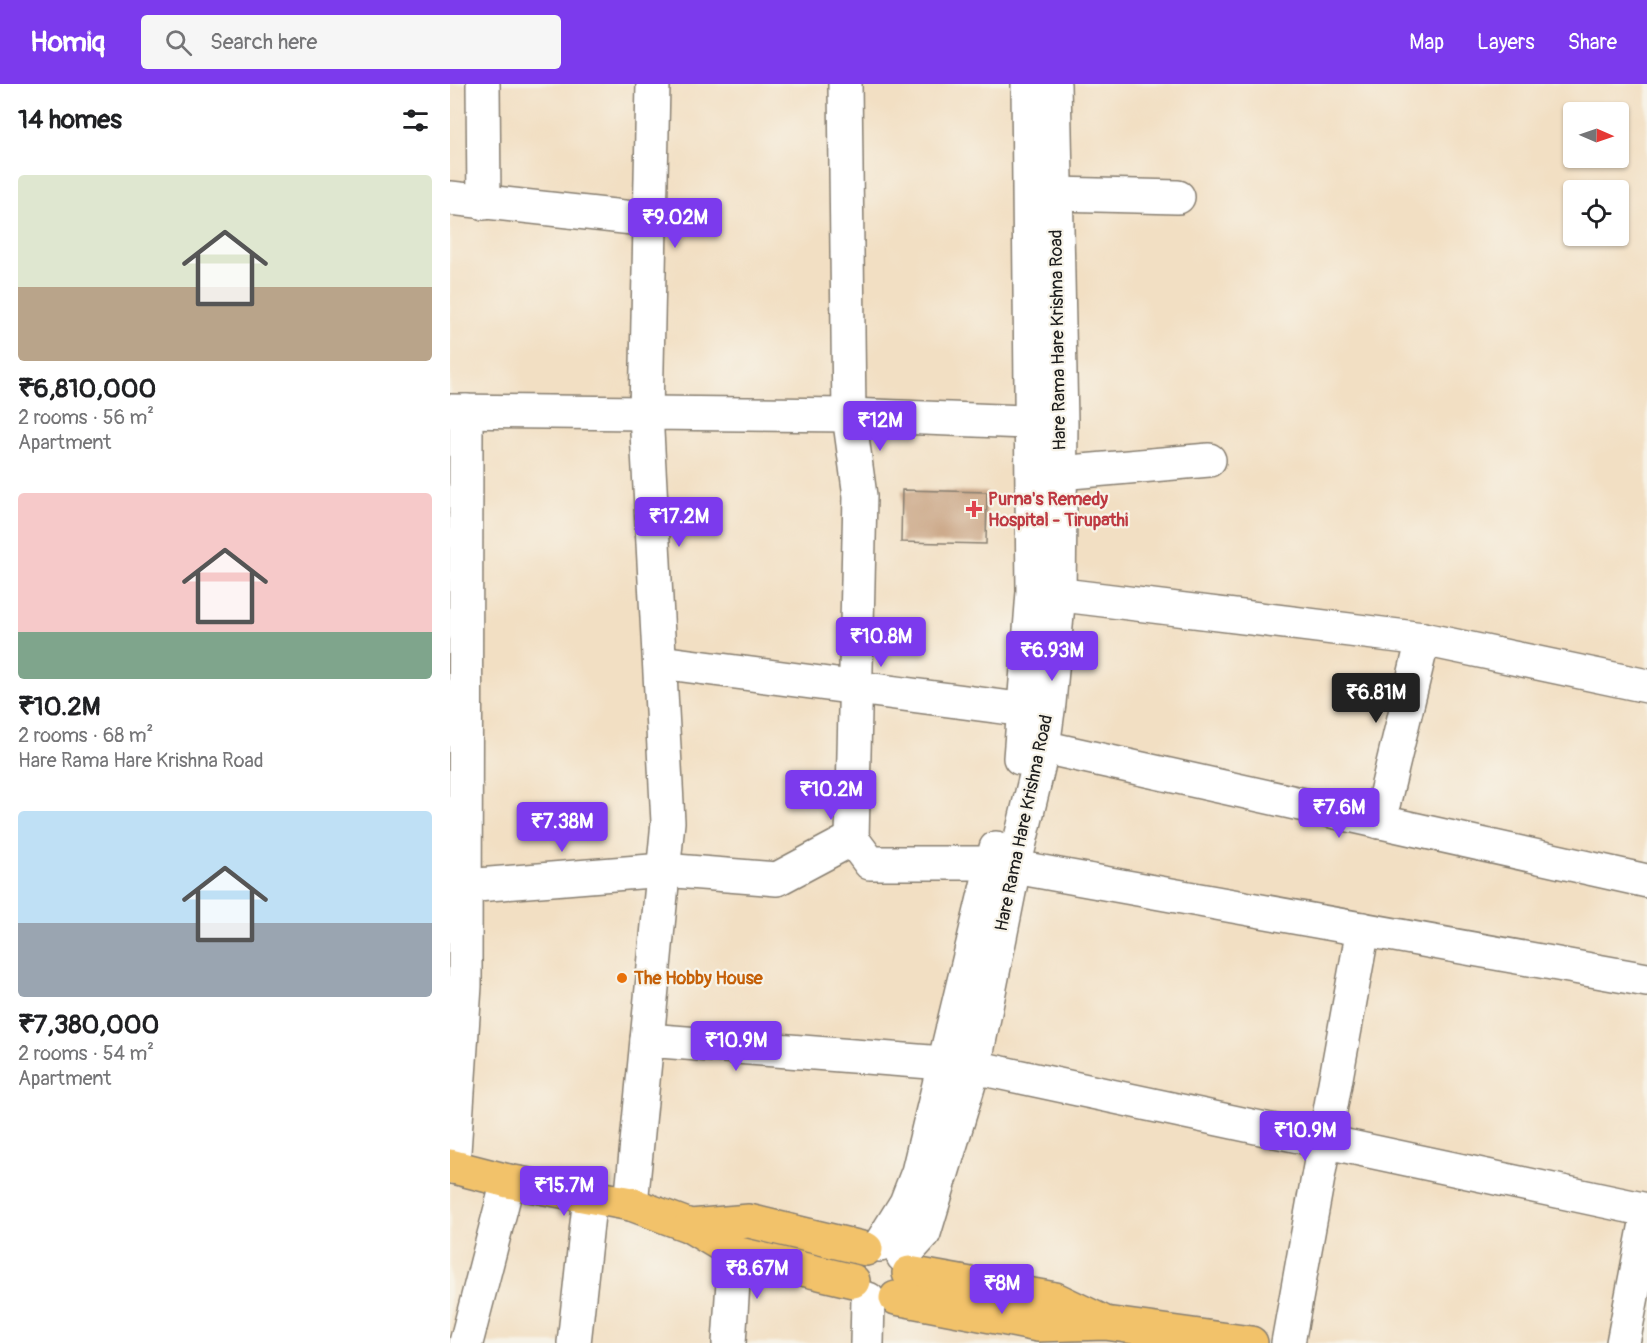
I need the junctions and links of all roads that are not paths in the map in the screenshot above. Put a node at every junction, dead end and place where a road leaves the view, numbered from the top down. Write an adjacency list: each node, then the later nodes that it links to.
1 (483, 84): 9 (street)
2 (653, 84): 10 (street)
3 (845, 84): 13 (street)
4 (1028, 84): 14 (street, Hare Rama Hare Krishna Road)
5 (1054, 84): 6 (street, Hare Rama Hare Krishna Road)
6 (1056, 194): 7 (street); 14 (street, Hare Rama Hare Krishna Road)
7 (1178, 197)
8 (450, 198): 9 (street)
9 (484, 203): 10 (street)
10 (651, 220): 12 (street)
11 (458, 411): 12 (street); 17 (street)
12 (646, 413): 13 (street); 20 (street)
13 (849, 415): 14 (street); 22 (street)
14 (1047, 423): 16 (street, Hare Rama Hare Krishna Road); 18 (street, Hare Rama Hare Krishna Road)
15 (1209, 460): 16 (street)
16 (1059, 473): 18 (street, Hare Rama Hare Krishna Road)
17 (458, 574): 30 (street)
18 (1046, 593): 19 (street); 23 (street, Hare Rama Hare Krishna Road); 24 (street, Hare Rama Hare Krishna Road)
19 (1423, 639): 21 (street); 25 (street)
20 (660, 662): 22 (street); 28 (street)
21 (1647, 686)
22 (855, 687): 23 (street); 26 (street)
23 (1025, 710): 27 (street, Hare Rama Hare Krishna Road)
24 (1043, 747): 25 (street); 27 (street, Hare Rama Hare Krishna Road)
25 (1379, 822): 29 (street)
26 (852, 838): 27 (street); 28 (street)
27 (1003, 865): 31 (street); 35 (street, Hare Rama Hare Krishna Road)
28 (663, 870): 30 (street); 34 (street)
29 (1647, 881)
30 (465, 886): 33 (street)
31 (1363, 929): 32 (street); 36 (street)
32 (1647, 980)
33 (457, 984): 37 (street)
34 (647, 1040): 35 (street); 40 (street)
35 (959, 1065): 36 (street); 45 (street, Hare Rama Hare Krishna Road)
36 (1327, 1140): 41 (street); 51 (street)
37 (452, 1167): 38 (main road)
38 (508, 1181): 39 (main road); 46 (street)
39 (590, 1196): 40 (main road); 47 (street)
40 (631, 1204): 43 (main road)
41 (1647, 1210)
42 (1647, 1218): 52 (street)
43 (690, 1226): 44 (main road); 45 (main road)
44 (735, 1253): 45 (main road); 48 (street)
45 (882, 1272): 49 (street); 50 (main road)
46 (466, 1343)
47 (574, 1343)
48 (729, 1343)
49 (867, 1343)
50 (1251, 1343)
51 (1288, 1343)
52 (1623, 1343)

